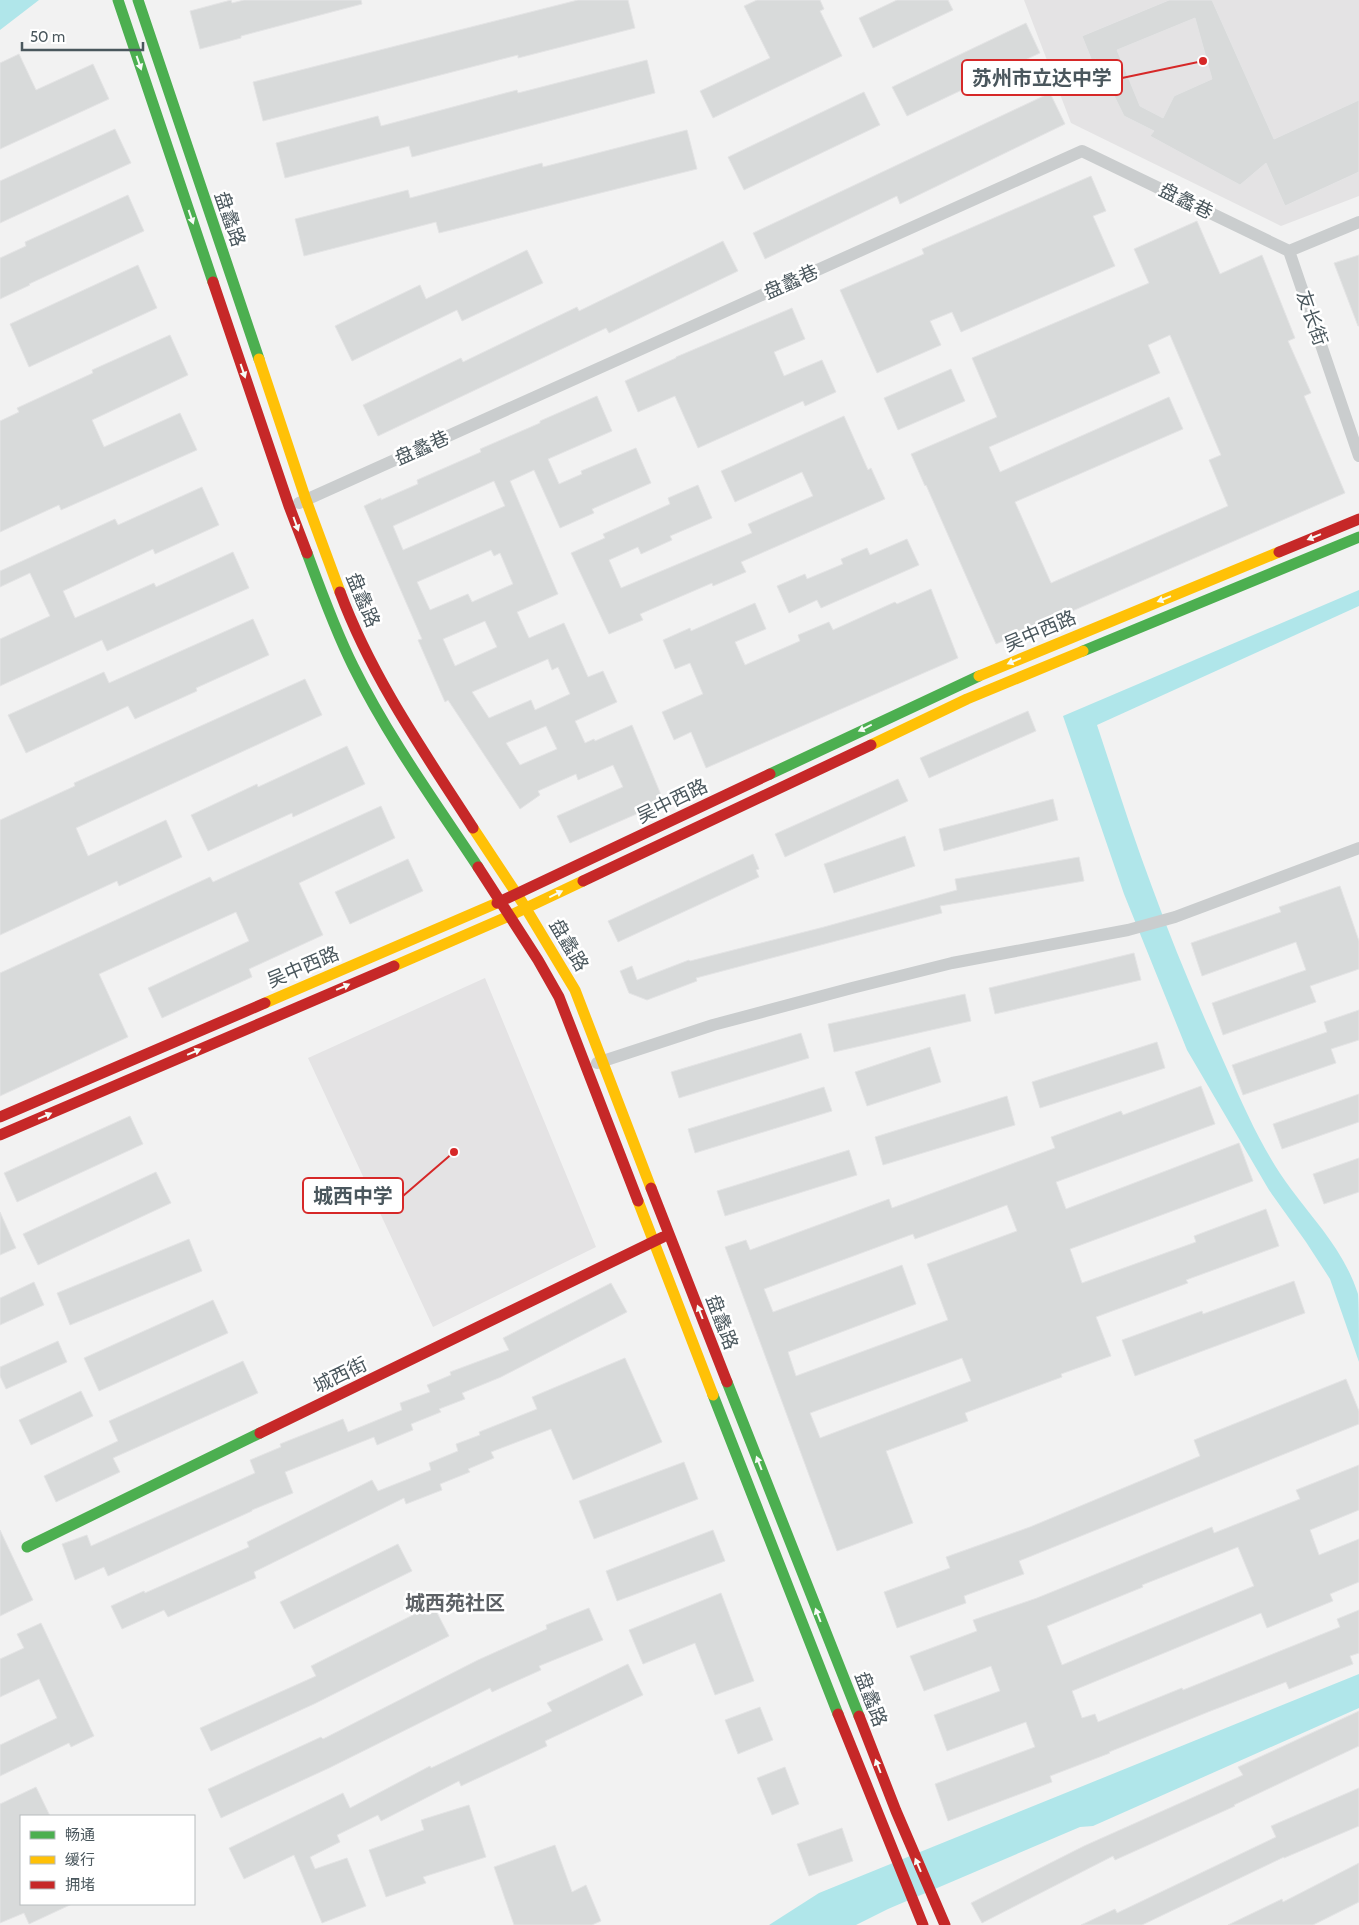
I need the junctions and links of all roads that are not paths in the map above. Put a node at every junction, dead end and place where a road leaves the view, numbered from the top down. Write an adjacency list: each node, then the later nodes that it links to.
1 (118, 0): 7 (main road, 盘蠡路, one-way to 7)
2 (138, 0): 6 (main road, 盘蠡路)
3 (1359, 222): 4 (street)
4 (1289, 252): 5 (street, 友长街); 6 (street, 盘蠡巷)
5 (1359, 456)
6 (306, 500): 7 (street, 盘蠡巷); 11 (main road, 盘蠡路)
7 (289, 506): 12 (main road, 盘蠡路, one-way to 12)
8 (1359, 518): 11 (main road, 吴中西路, one-way to 11)
9 (1359, 537): 13 (main road, 吴中西路, one-way to 9)
10 (1359, 848): 15 (street)
11 (517, 894): 12 (main road, 吴中西路); 13 (main road, 盘蠡路)
12 (500, 902): 14 (main road, 盘蠡路); 17 (main road, 吴中西路)
13 (526, 908): 14 (main road, 吴中西路); 15 (main road, 盘蠡路)
14 (510, 916): 16 (main road, 盘蠡路); 18 (main road, 吴中西路, one-way to 14)
15 (604, 1060): 16 (street); 19 (main road, 盘蠡路)
16 (587, 1067): 20 (main road, 盘蠡路)
17 (0, 1117)
18 (0, 1135)
19 (669, 1235): 20 (main road, 城西街); 23 (main road, 盘蠡路, one-way to 19)
20 (652, 1241): 21 (main road, 城西街); 22 (main road, 盘蠡路)
21 (27, 1547)
22 (922, 1921)
23 (945, 1925)

